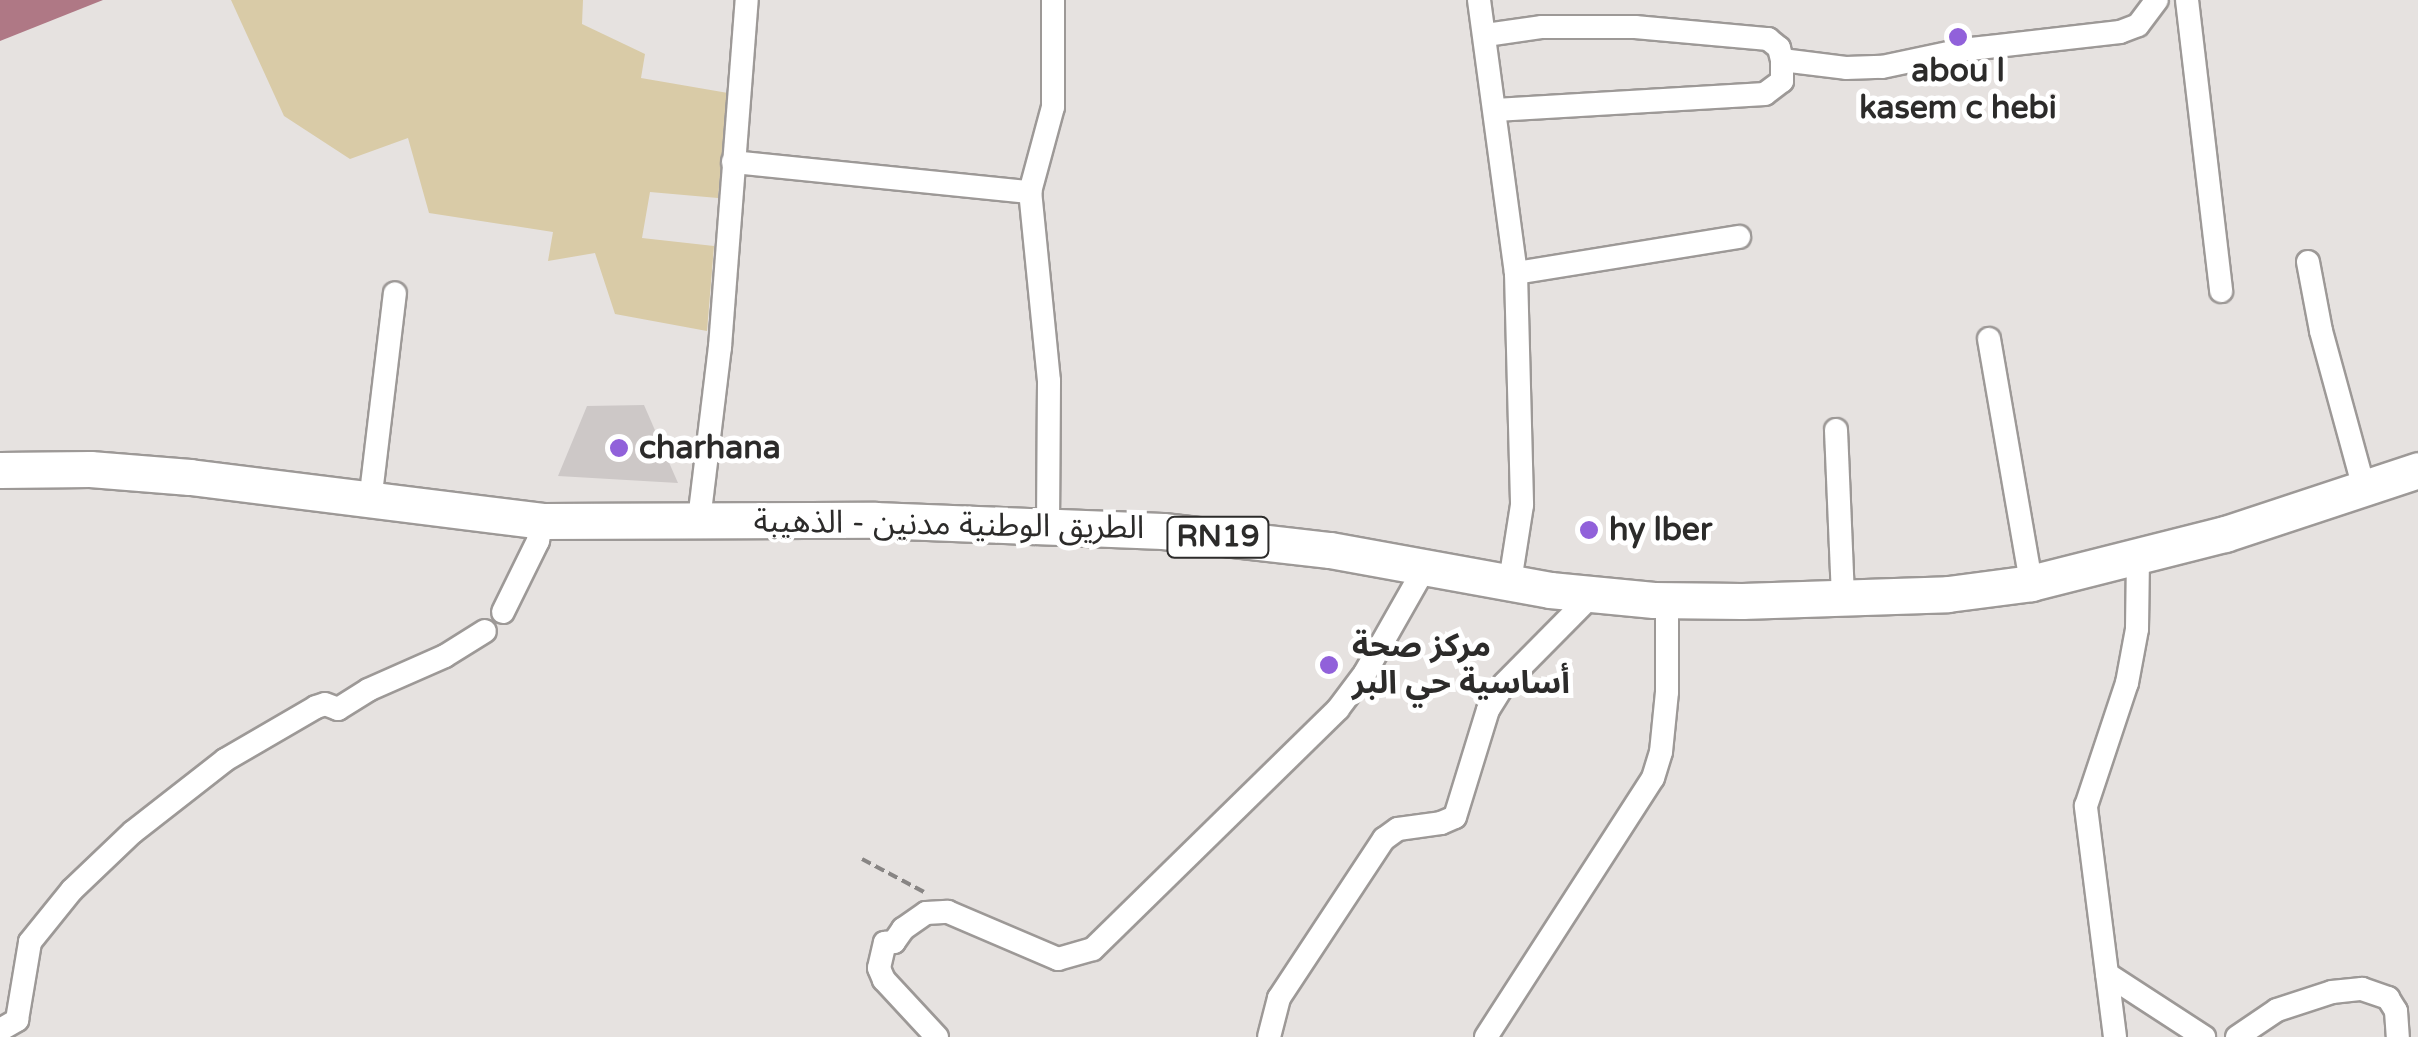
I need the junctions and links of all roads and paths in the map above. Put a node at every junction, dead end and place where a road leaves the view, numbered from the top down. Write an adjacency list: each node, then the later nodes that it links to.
1 (747, 0): 9 (street)
2 (1053, 0): 10 (street)
3 (1479, 0): 6 (street)
4 (2157, 0): 7 (street)
5 (2187, 0): 14 (street)
6 (1486, 35): 7 (street); 8 (street)
7 (1782, 60): 8 (street)
8 (1495, 110): 13 (street)
9 (733, 162): 10 (street); 22 (street)
10 (1030, 192): 24 (street)
11 (1740, 237): 13 (street)
12 (2308, 262): 20 (street)
13 (1516, 273): 27 (street)
14 (2221, 291)
15 (395, 293): 21 (street)
16 (1988, 338): 28 (street)
17 (1836, 430): 31 (street)
18 (0, 470): 21 (main road, الطريق الوطنية مدنين - الذهيبة / RN19)
19 (2418, 470): 20 (main road, الطريق الوطنية مدنين - الذهيبة / RN19)
20 (2364, 488): 25 (main road, الطريق الوطنية مدنين - الذهيبة / RN19)
21 (370, 502): 23 (main road, الطريق الوطنية مدنين - الذهيبة / RN19)
22 (699, 520): 23 (main road, الطريق الوطنية مدنين - الذهيبة / RN19); 24 (main road, الطريق الوطنية مدنين - الذهيبة / RN19)
23 (542, 521): 32 (street)
24 (1048, 526): 26 (main road, الطريق الوطنية مدنين - الذهيبة / RN19)
25 (2138, 557): 28 (main road, الطريق الوطنية مدنين - الذهيبة / RN19); 36 (street)
26 (1423, 570): 27 (main road, الطريق الوطنية مدنين - الذهيبة / RN19); 35 (street)
27 (1510, 582): 29 (main road, الطريق الوطنية مدنين - الذهيبة / RN19)
28 (2031, 582): 31 (main road, الطريق الوطنية مدنين - الذهيبة / RN19)
29 (1592, 595): 30 (main road, الطريق الوطنية مدنين - الذهيبة / RN19); 39 (street)
30 (1666, 600): 31 (main road, الطريق الوطنية مدنين - الذهيبة / RN19); 40 (street)
31 (1843, 600)
32 (503, 612)
33 (485, 631): 37 (street)
34 (862, 859): 35 (path)
35 (948, 912): 38 (street)
36 (2108, 974): 41 (street); 42 (street)
37 (0, 1030)
38 (937, 1037)
39 (1269, 1037)
40 (1486, 1037)
41 (2115, 1037)
42 (2204, 1037)
43 (2237, 1037): 44 (street)
44 (2398, 1037)

